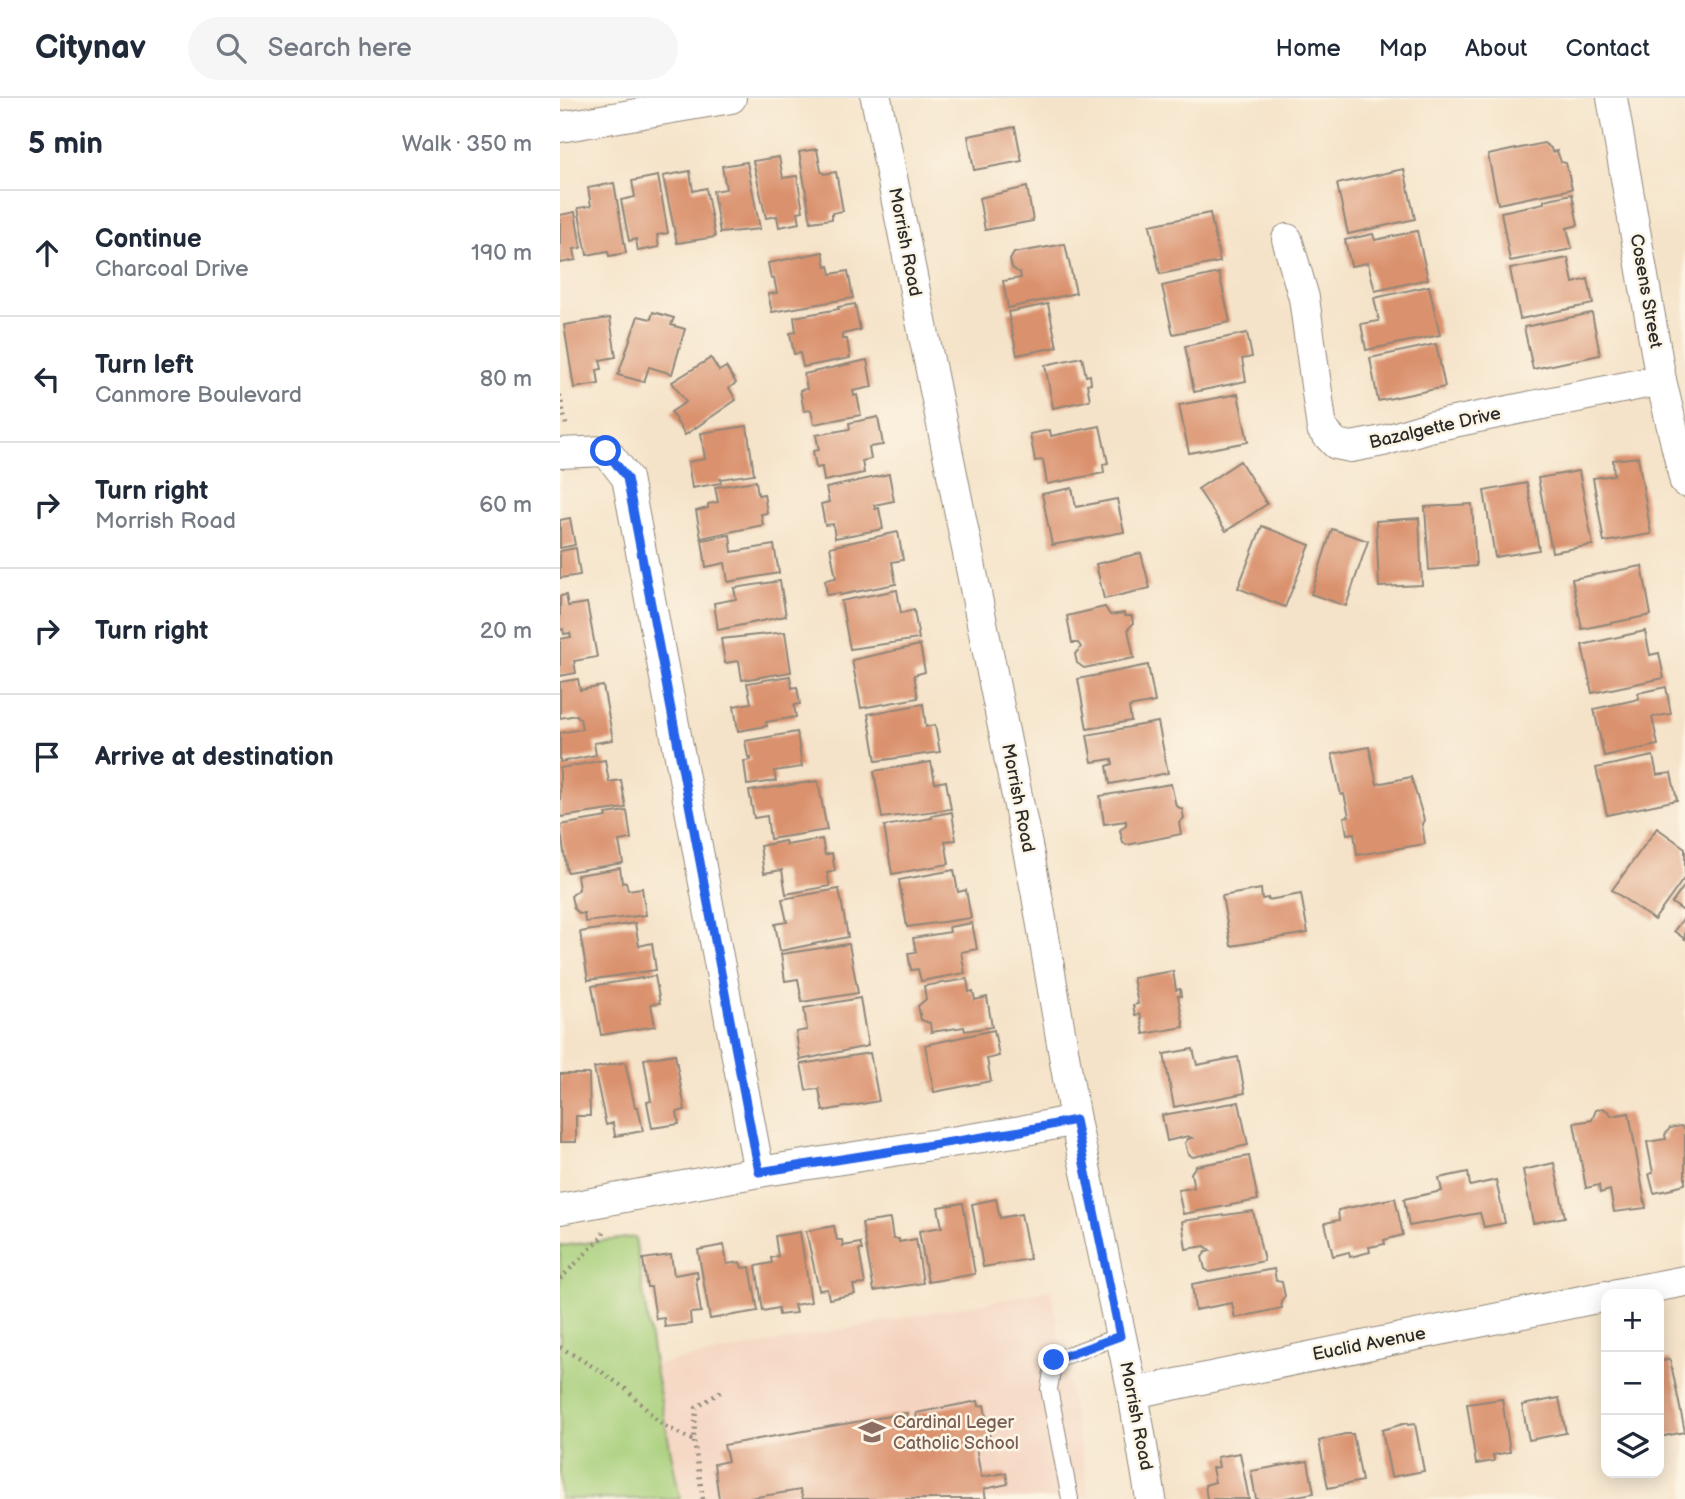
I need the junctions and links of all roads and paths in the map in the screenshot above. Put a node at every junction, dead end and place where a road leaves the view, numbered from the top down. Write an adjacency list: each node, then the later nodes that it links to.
1 (732, 98): 4 (street)
2 (876, 98): 9 (street, Morrish Road)
3 (1612, 98): 6 (street, Cosens Street)
4 (560, 127)
5 (1287, 239): 6 (street, Bazalgette Drive)
6 (1661, 380): 8 (street, Cosens Street)
7 (560, 453): 10 (street)
8 (1685, 482)
9 (1075, 1120): 10 (street); 17 (street, Morrish Road)
10 (759, 1172): 11 (street)
11 (560, 1209)
12 (603, 1236): 13 (path)
13 (560, 1279)
14 (1685, 1280): 15 (street)
15 (1641, 1289)
16 (1601, 1297): 20 (street, Euclid Avenue)
17 (1120, 1336): 20 (street, Morrish Road); 23 (lane)
18 (560, 1347): 21 (path)
19 (723, 1390): 21 (path)
20 (1133, 1393): 24 (street, Morrish Road)
21 (694, 1441): 22 (path)
22 (703, 1499)
23 (1070, 1499)
24 (1151, 1499)

